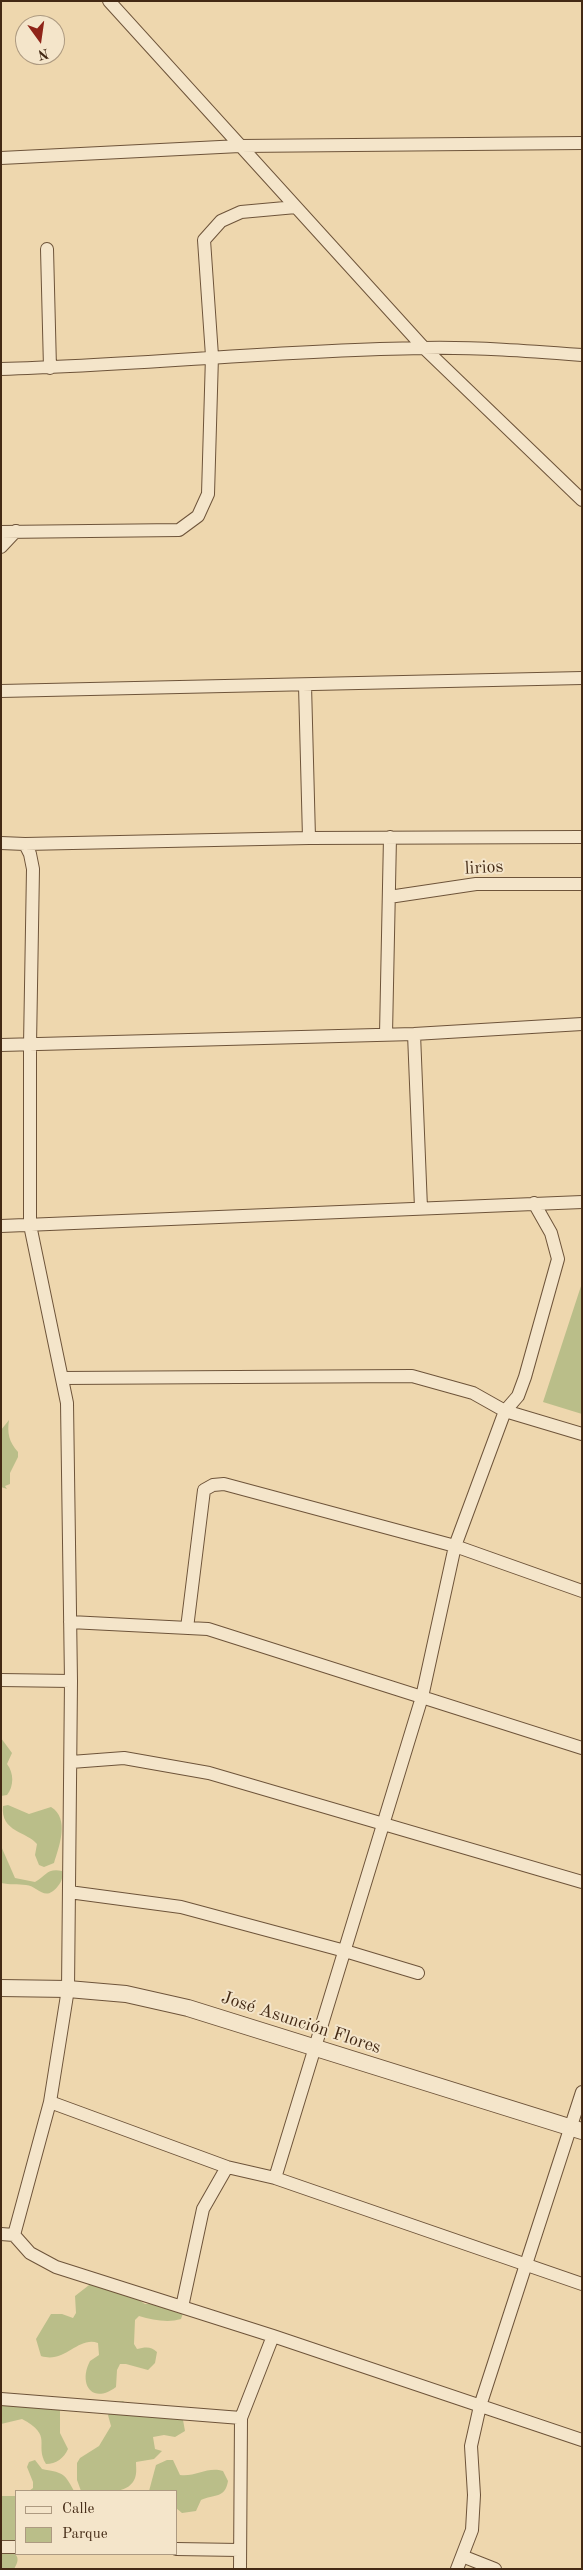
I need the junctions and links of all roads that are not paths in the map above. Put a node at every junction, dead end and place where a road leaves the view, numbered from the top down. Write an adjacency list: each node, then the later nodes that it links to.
1 (109, 1): 3 (street)
2 (582, 143): 3 (street)
3 (240, 146): 4 (street); 5 (street)
4 (1, 158)
5 (296, 207): 7 (street); 9 (street)
6 (47, 249): 10 (street)
7 (424, 348): 8 (street); 9 (street); 12 (street)
8 (582, 355)
9 (212, 356): 10 (street); 14 (street)
10 (50, 368): 11 (street)
11 (1, 369)
12 (582, 500)
13 (1, 532): 14 (street)
14 (16, 532): 15 (street)
15 (1, 547)
16 (582, 678): 17 (street)
17 (305, 685): 18 (street); 21 (street)
18 (1, 691)
19 (390, 837): 20 (street); 21 (street); 25 (street)
20 (582, 837)
21 (310, 838): 23 (street)
22 (1, 844): 23 (street)
23 (25, 844): 29 (street)
24 (582, 884): 25 (street, lirios)
25 (389, 897): 27 (street)
26 (582, 1024): 28 (street)
27 (386, 1034): 28 (street); 29 (street)
28 (414, 1034): 33 (street)
29 (30, 1045): 30 (street); 34 (street)
30 (1, 1046)
31 (582, 1202): 32 (street)
32 (534, 1204): 33 (street); 37 (street)
33 (421, 1208): 34 (street)
34 (30, 1225): 35 (street); 36 (street)
35 (1, 1226)
36 (62, 1378): 37 (street); 41 (street)
37 (505, 1412): 38 (street); 39 (street)
38 (582, 1434)
39 (455, 1546): 40 (street); 42 (street); 45 (street)
40 (582, 1591)
41 (70, 1622): 42 (street); 44 (street)
42 (187, 1628): 45 (street)
43 (1, 1680): 44 (street)
44 (71, 1680): 47 (street)
45 (422, 1698): 46 (street); 48 (street)
46 (582, 1748)
47 (70, 1762): 48 (street); 50 (street)
48 (384, 1824): 49 (street); 51 (street)
49 (582, 1882)
50 (69, 1892): 51 (street); 54 (street)
51 (345, 1951): 52 (street); 55 (street)
52 (418, 1973)
53 (1, 1988): 54 (street, José Asunción Flores)
54 (68, 1989): 55 (street, José Asunción Flores); 57 (street)
55 (316, 2050): 58 (street, José Asunción Flores); 60 (street)
56 (582, 2092): 58 (street)
57 (50, 2102): 59 (street); 61 (street)
58 (576, 2129): 62 (street)
59 (227, 2167): 60 (street); 64 (street)
60 (275, 2178): 62 (street)
61 (7, 2234): 64 (street)
62 (526, 2265): 63 (street); 67 (street)
63 (582, 2284)
64 (182, 2307): 65 (street)
65 (273, 2336): 67 (street); 68 (street)
66 (1, 2398): 68 (street)
67 (480, 2406): 69 (street); 74 (street)
68 (242, 2418): 73 (street)
69 (582, 2440)
70 (1, 2547): 71 (street)
71 (15, 2547)
72 (178, 2549): 73 (street)
73 (239, 2550): 75 (street)
74 (462, 2556): 76 (street); 77 (street)
75 (240, 2569)
76 (457, 2569)
77 (495, 2569)

